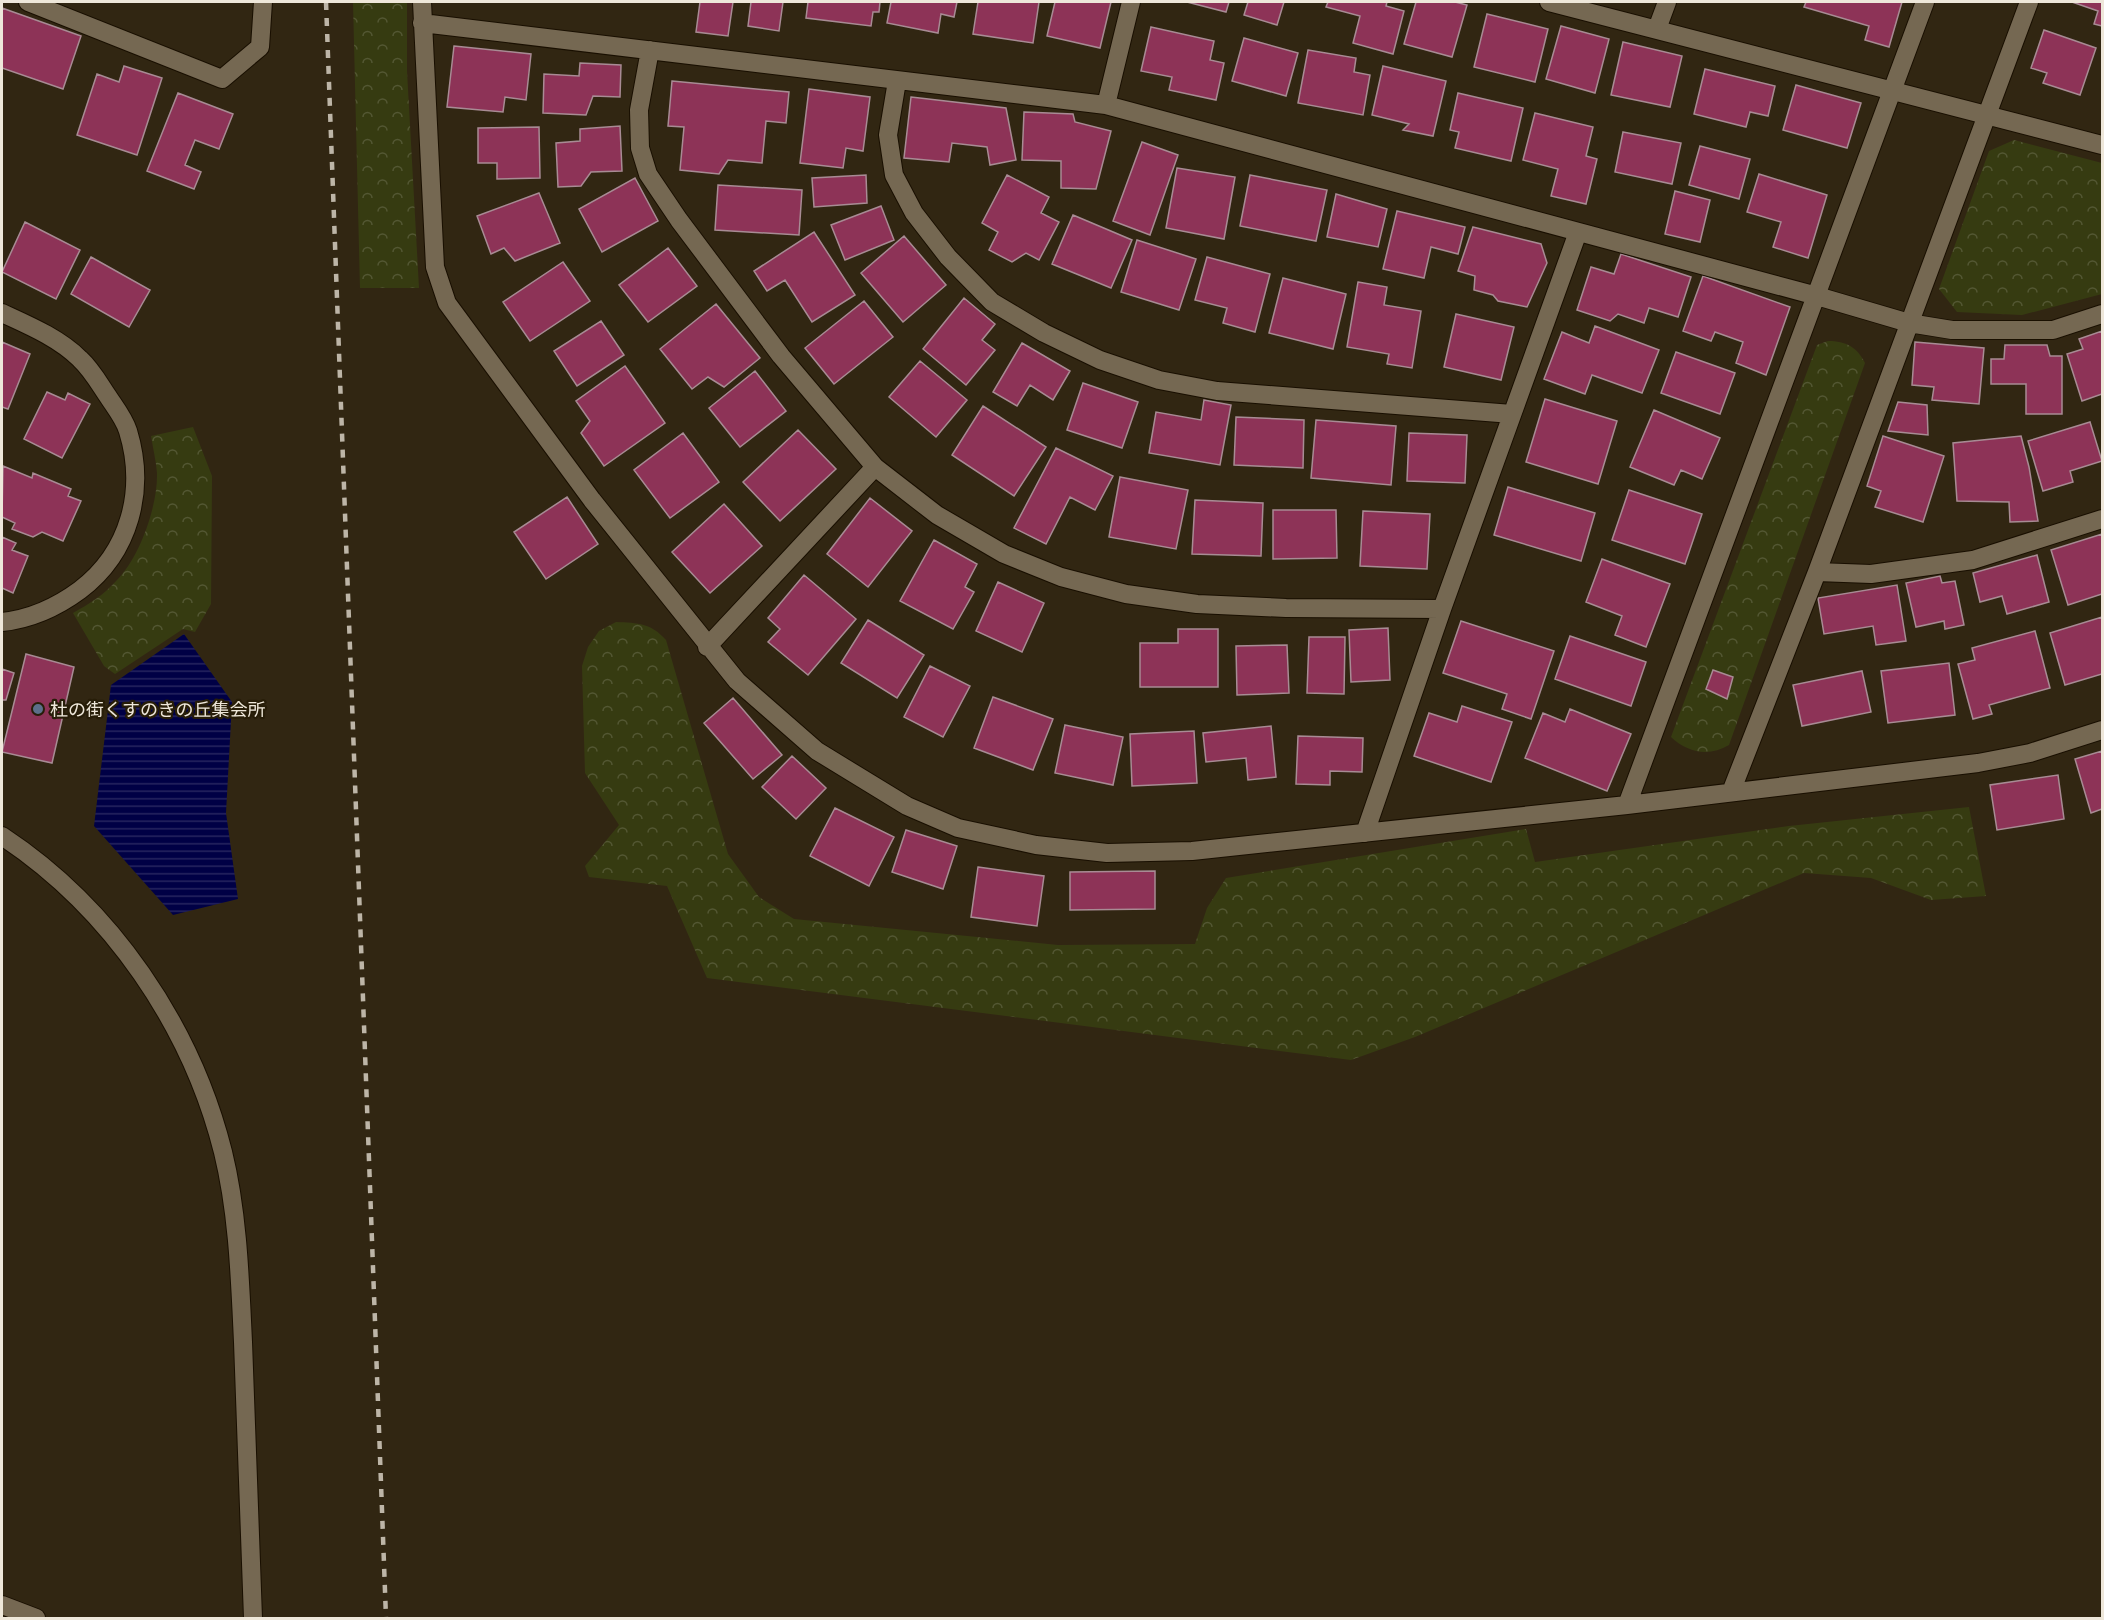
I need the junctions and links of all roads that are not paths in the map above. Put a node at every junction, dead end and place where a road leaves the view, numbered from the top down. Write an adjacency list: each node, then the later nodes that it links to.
1 (28, 2): 2 (street)
2 (263, 2)
3 (422, 2): 9 (street)
4 (1131, 2): 14 (street)
5 (1549, 2): 10 (street)
6 (1667, 2): 10 (street)
7 (1924, 2): 13 (street)
8 (2029, 2): 15 (street)
9 (422, 23): 11 (street); 28 (street)
10 (1657, 29): 13 (street)
11 (650, 50): 12 (street); 23 (street)
12 (897, 81): 14 (street); 22 (street)
13 (1892, 90): 15 (street); 18 (street)
14 (1106, 105): 17 (street)
15 (1987, 114): 16 (street); 21 (street)
16 (2103, 145)
17 (1578, 232): 18 (street); 22 (street)
18 (1817, 296): 21 (street); 31 (street)
19 (2, 313): 27 (street)
20 (2103, 314): 21 (street)
21 (1909, 323): 25 (street)
22 (1512, 414): 26 (street)
23 (875, 467): 26 (street); 28 (street)
24 (2103, 519): 25 (street)
25 (1817, 572): 30 (street)
26 (1442, 609): 32 (street)
27 (2, 622)
28 (707, 647): 32 (street)
29 (2103, 729): 30 (street)
30 (1731, 792): 31 (street)
31 (1628, 805): 32 (street)
32 (1365, 833)
33 (2, 836): 36 (street)
34 (2, 1605): 35 (street)
35 (36, 1618)
36 (253, 1618)

